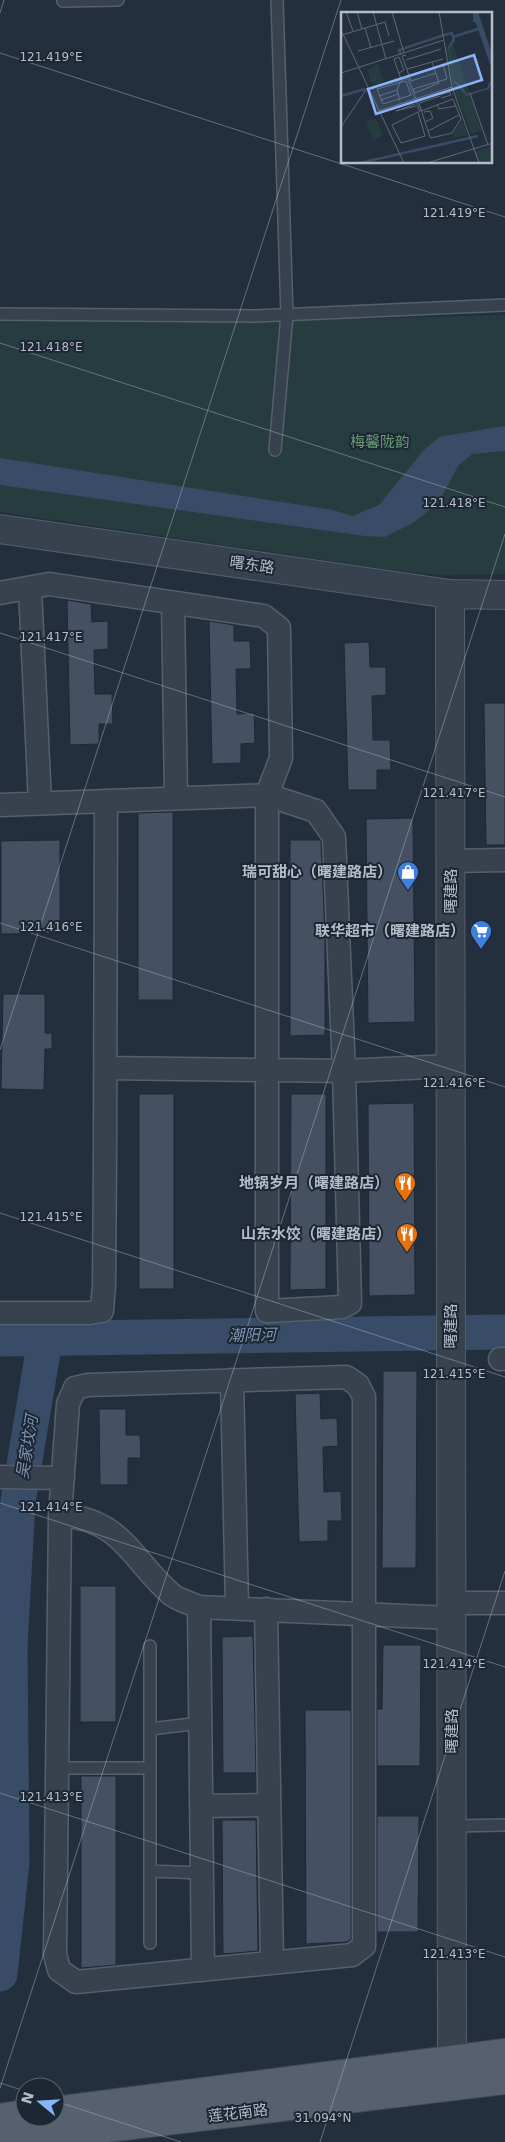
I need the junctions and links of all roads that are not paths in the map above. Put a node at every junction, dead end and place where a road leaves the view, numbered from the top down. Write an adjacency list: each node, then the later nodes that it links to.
1 (118, 0): 3 (lane)
2 (276, 0): 6 (lane)
3 (63, 1)
4 (505, 304): 6 (lane)
5 (0, 314): 6 (lane)
6 (287, 315): 7 (lane)
7 (275, 450)
8 (0, 529): 11 (street, 曙东路)
9 (30, 588): 10 (street); 13 (street); 17 (street)
10 (0, 593)
11 (450, 594): 12 (street, 曙东路); 20 (street, 曙建路)
12 (505, 595)
13 (173, 603): 14 (street); 15 (street)
14 (268, 795): 15 (street); 23 (street); 24 (street)
15 (176, 798): 16 (street)
16 (106, 801): 17 (street); 22 (street)
17 (40, 803): 18 (street)
18 (0, 805)
19 (505, 860): 20 (street)
20 (451, 861): 21 (street, 曙建路)
21 (451, 1066): 24 (street); 34 (street, 曙建路)
22 (106, 1068): 23 (street); 25 (street)
23 (268, 1070): 24 (street); 24 (street)
24 (344, 1071)
25 (0, 1313)
26 (232, 1380): 28 (street); 32 (street); 35 (street)
27 (2, 1477): 28 (street)
28 (63, 1478): 29 (street)
29 (60, 1515): 31 (street); 39 (street)
30 (505, 1603): 34 (street)
31 (199, 1606): 32 (street); 37 (street)
32 (237, 1608): 33 (street)
33 (266, 1610): 35 (street); 41 (street)
34 (452, 1610): 35 (street); 44 (street, 曙建路)
35 (363, 1614): 48 (street)
36 (150, 1646): 38 (lane)
37 (200, 1723): 38 (lane); 42 (street)
38 (150, 1729): 40 (lane)
39 (57, 1768): 40 (lane); 49 (street)
40 (150, 1768): 45 (lane)
41 (269, 1805): 42 (street); 48 (street)
42 (201, 1806): 46 (street)
43 (505, 1825): 44 (lane)
44 (452, 1826): 51 (street, 曙建路)
45 (150, 1871): 46 (lane); 47 (lane)
46 (202, 1873): 49 (street)
47 (150, 1942)
48 (272, 1963): 49 (street)
49 (203, 1970)
50 (505, 2053): 51 (main road, 莲花南路)
51 (452, 2060): 53 (street, 曙建路); 54 (main road, 莲花南路)
52 (505, 2080): 53 (main road, 莲花南路)
53 (452, 2088): 57 (main road, 莲花南路)
54 (65, 2109)
55 (15, 2116): 56 (main road)
56 (0, 2118)
57 (0, 2141)

